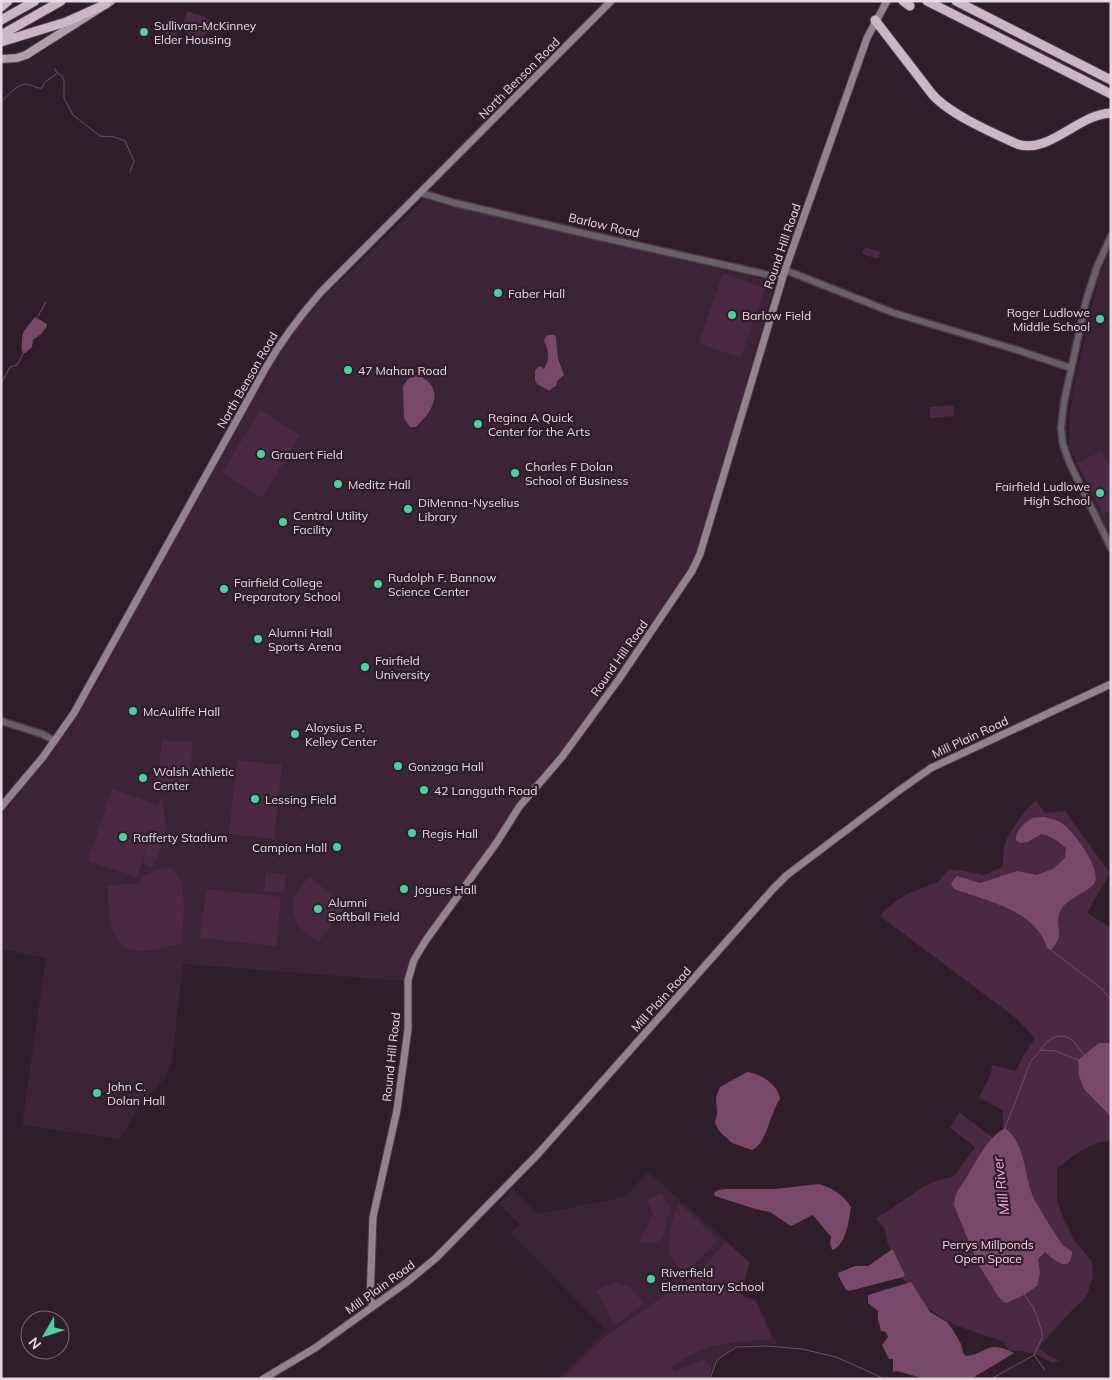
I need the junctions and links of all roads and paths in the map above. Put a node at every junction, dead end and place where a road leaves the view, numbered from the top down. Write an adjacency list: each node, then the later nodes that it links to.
1 (8, 1): 9 (highway)
2 (35, 1): 10 (highway)
3 (61, 1): 12 (highway)
4 (611, 1): 18 (main road, North Benson Road)
5 (887, 1): 11 (main road, Round Hill Road)
6 (927, 1): 16 (highway)
7 (956, 1): 15 (highway)
8 (109, 3): 13 (highway); 14 (main road)
9 (1, 7)
10 (1, 20)
11 (875, 20): 17 (highway); 20 (main road, Round Hill Road)
12 (1, 35)
13 (1, 42)
14 (1, 59)
15 (1111, 80)
16 (1111, 94)
17 (1111, 113)
18 (421, 192): 21 (street, Barlow Road); 26 (main road, North Benson Road)
19 (1111, 236): 22 (street)
20 (785, 270): 21 (main road, Round Hill Road); 22 (street)
21 (782, 278): 28 (main road, Round Hill Road)
22 (1071, 368): 23 (street)
23 (1111, 548)
24 (1111, 684): 28 (main road, Mill Plain Road)
25 (1, 720): 26 (street)
26 (55, 741): 27 (main road, North Benson Road)
27 (1, 807)
28 (373, 1306): 29 (main road, Mill Plain Road)
29 (263, 1379)

